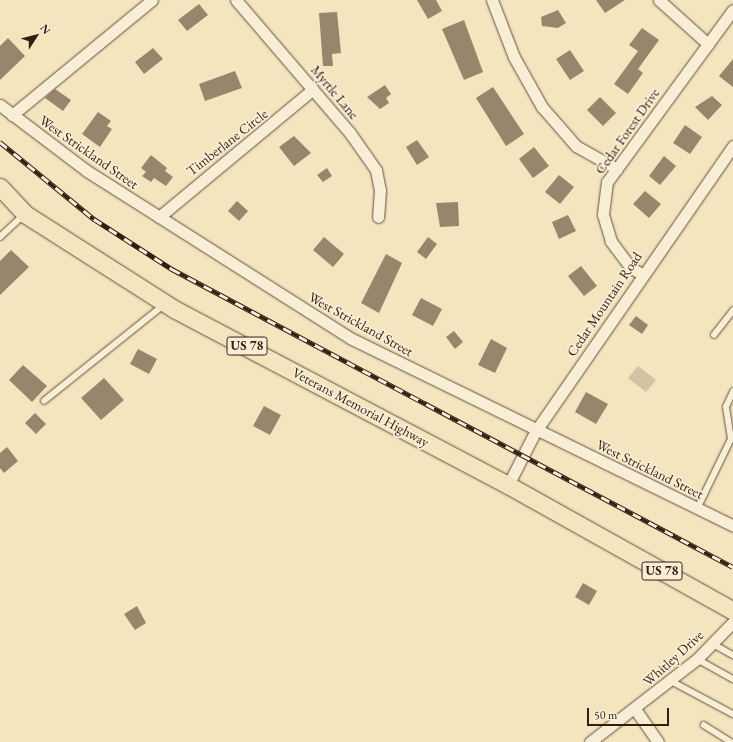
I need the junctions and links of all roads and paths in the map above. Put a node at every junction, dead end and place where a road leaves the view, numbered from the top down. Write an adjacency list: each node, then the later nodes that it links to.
1 (152, 0): 9 (street)
2 (236, 0): 7 (street, Myrtle Lane)
3 (492, 0): 11 (street)
4 (659, 0): 6 (street)
5 (733, 10): 6 (street, Cedar Forest Drive)
6 (708, 44): 11 (street, Cedar Forest Drive)
7 (313, 89): 14 (street, Timberlane Circle); 15 (street, Myrtle Lane)
8 (0, 106): 9 (street, West Strickland Street)
9 (12, 115): 14 (street, West Strickland Street)
10 (733, 146): 17 (street, Cedar Mountain Road)
11 (617, 169): 17 (street, Cedar Forest Drive)
12 (0, 187): 13 (main road, Veterans Memorial Highway / US 78)
13 (25, 214): 16 (lane); 18 (main road, Veterans Memorial Highway / US 78)
14 (159, 217): 23 (street, West Strickland Street)
15 (378, 217)
16 (0, 237)
17 (642, 274): 23 (street, Cedar Mountain Road)
18 (165, 304): 22 (lane); 25 (main road, Veterans Memorial Highway / US 78)
19 (733, 311): 20 (lane)
20 (714, 335)
21 (733, 392): 24 (lane)
22 (44, 401)
23 (535, 432): 25 (street, Cedar Mountain Road); 26 (street, West Strickland Street)
24 (732, 439): 26 (lane)
25 (508, 485): 28 (main road, Veterans Memorial Highway / US 78)
26 (697, 509): 27 (street, West Strickland Street)
27 (733, 526)
28 (733, 611)
29 (733, 622): 30 (street, Whitley Drive)
30 (729, 633): 31 (street, Whitley Drive)
31 (713, 644): 32 (lane); 33 (street, Whitley Drive)
32 (733, 655)
33 (697, 660): 34 (lane); 35 (street, Whitley Drive)
34 (733, 679)
35 (671, 681): 36 (street, Whitley Drive); 37 (lane)
36 (635, 709): 39 (street, Whitley Drive); 40 (street)
37 (733, 714)
38 (704, 725): 41 (lane)
39 (590, 742)
40 (658, 742)
41 (731, 742)

